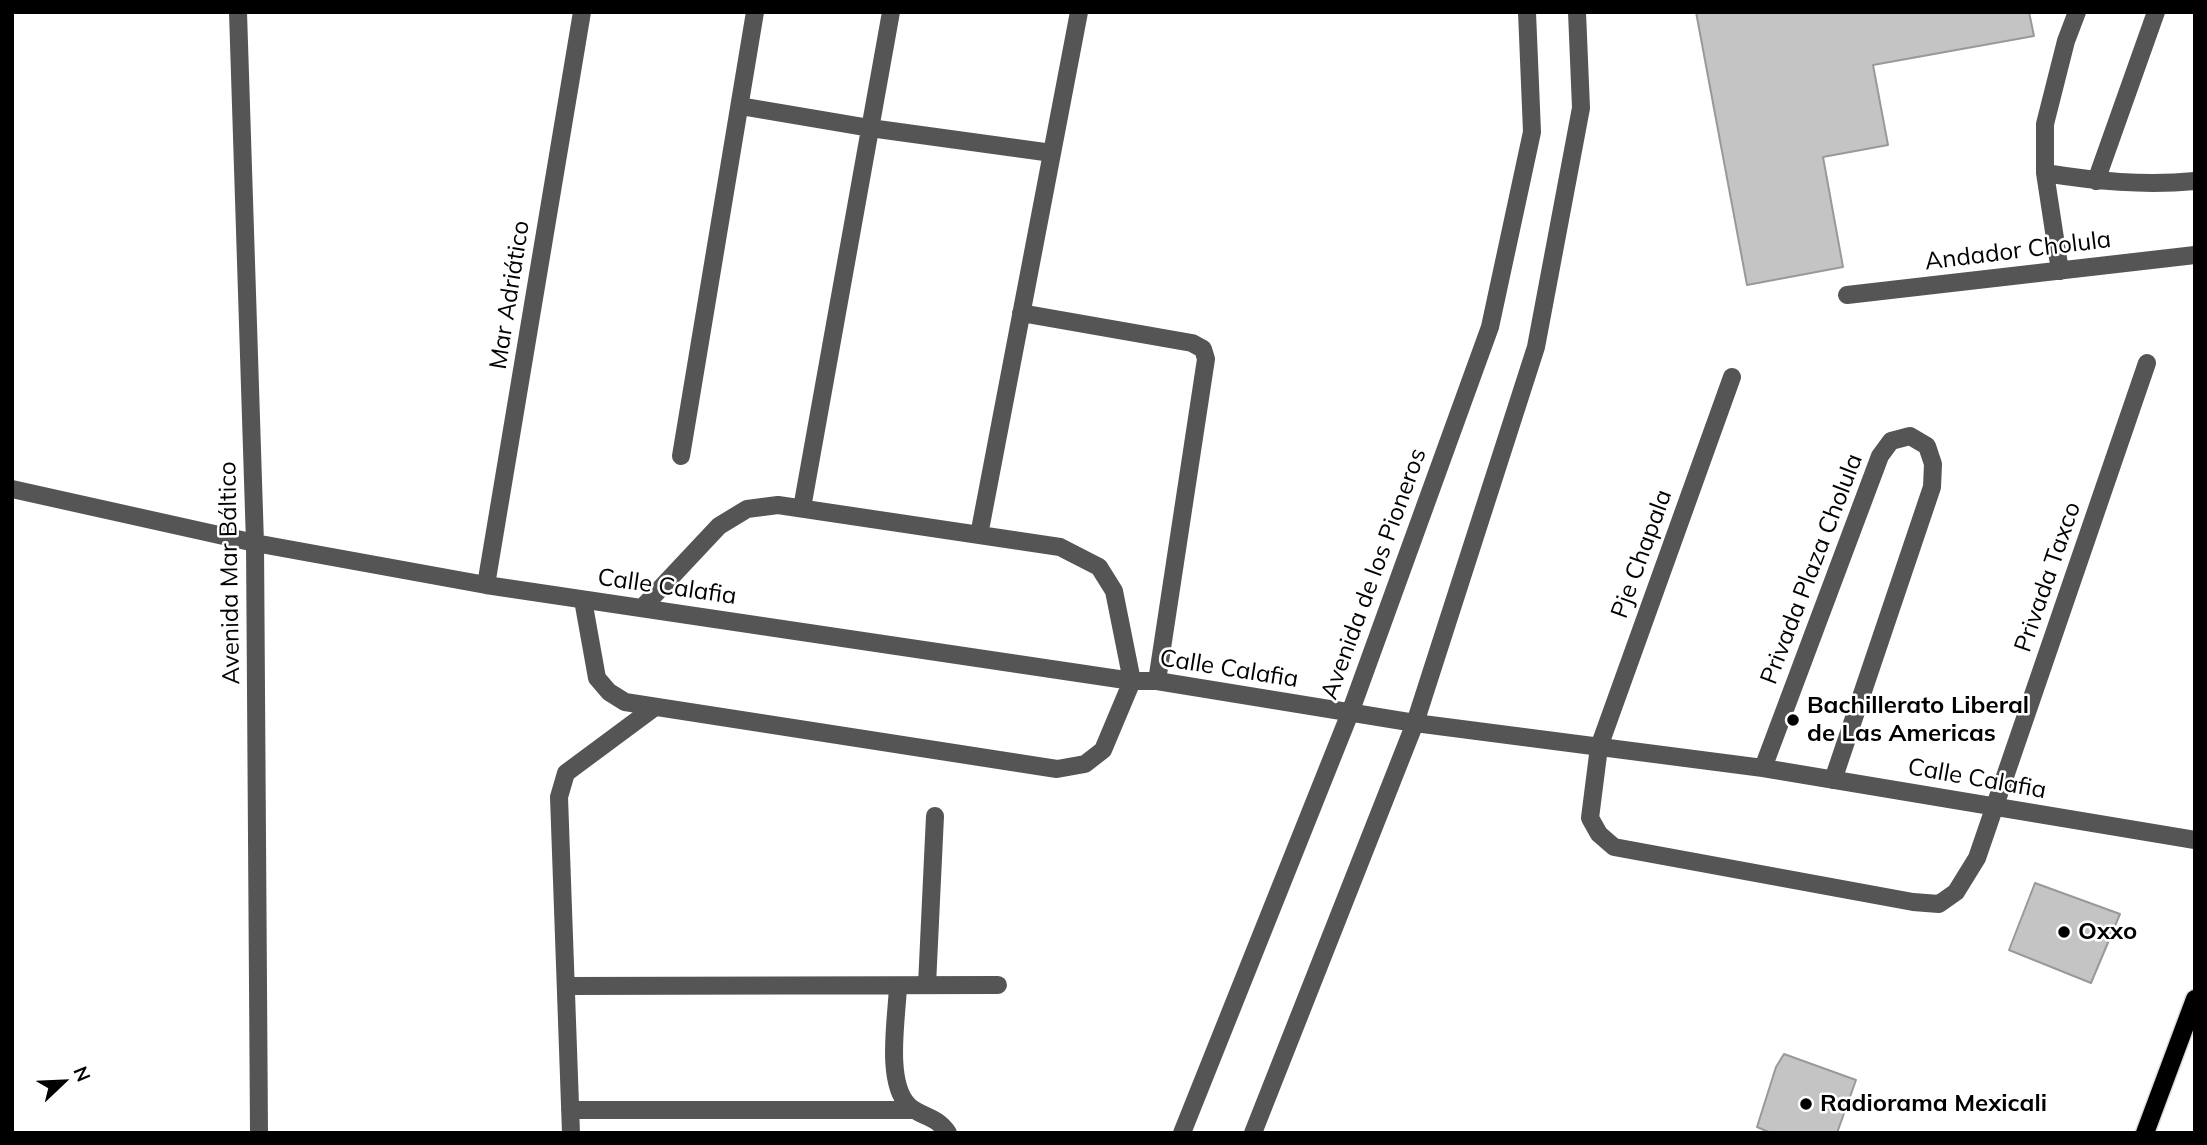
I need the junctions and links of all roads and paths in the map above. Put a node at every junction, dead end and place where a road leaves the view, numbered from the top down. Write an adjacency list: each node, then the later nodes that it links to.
1 (238, 12): 26 (street, Avenida Mar Báltico)
2 (582, 12): 27 (street, Mar Adriático)
3 (755, 12): 10 (street)
4 (891, 12): 11 (street)
5 (1079, 12): 12 (street)
6 (1527, 12): 33 (street, Avenida de los Pioneros)
7 (1577, 12): 34 (street)
8 (2077, 12): 13 (street)
9 (2156, 12): 14 (street)
10 (740, 106): 11 (street); 22 (street)
11 (870, 128): 12 (street); 24 (street)
12 (1052, 153): 19 (street)
13 (2045, 173): 14 (street); 17 (street)
14 (2096, 181): 15 (street)
15 (2195, 181)
16 (2195, 255): 17 (street, Andador Cholula)
17 (2060, 271): 18 (street, Andador Cholula)
18 (1847, 295)
19 (1021, 313): 25 (street); 31 (street)
20 (2147, 362): 38 (street, Privada Taxco)
21 (1732, 377): 35 (street, Pje Chapala)
22 (681, 456)
23 (12, 489): 26 (street, Calle Calafia)
24 (802, 508): 25 (street); 29 (street)
25 (979, 535): 30 (street)
26 (256, 543): 27 (street, Calle Calafia); 48 (street, Avenida Mar Báltico)
27 (486, 585): 28 (street, Calle Calafia)
28 (583, 600): 29 (street, Calle Calafia); 32 (street)
29 (642, 608): 30 (street, Calle Calafia)
30 (1132, 681): 31 (street, Calle Calafia); 32 (street)
31 (1157, 681): 33 (street, Calle Calafia)
32 (655, 706): 43 (street)
33 (1350, 713): 34 (street, Calle Calafia); 51 (street, Avenida de los Pioneros)
34 (1415, 723): 35 (street, Calle Calafia); 52 (street)
35 (1599, 747): 36 (street, Calle Calafia); 38 (street, Privada Taxco)
36 (1763, 768): 37 (street, Calle Calafia); 37 (street, Privada Plaza Cholula)
37 (1833, 780): 38 (street, Calle Calafia)
38 (1995, 807): 40 (street, Calle Calafia)
39 (935, 816): 41 (street)
40 (2195, 841)
41 (927, 985): 42 (street); 44 (street)
42 (998, 985)
43 (566, 986): 44 (street); 46 (street)
44 (898, 986): 47 (street)
45 (2195, 999): 53 (main road)
46 (570, 1110): 47 (street); 49 (street)
47 (913, 1110): 50 (street)
48 (259, 1133)
49 (571, 1133)
50 (948, 1133)
51 (1182, 1133)
52 (1253, 1133)
53 (2146, 1133)

